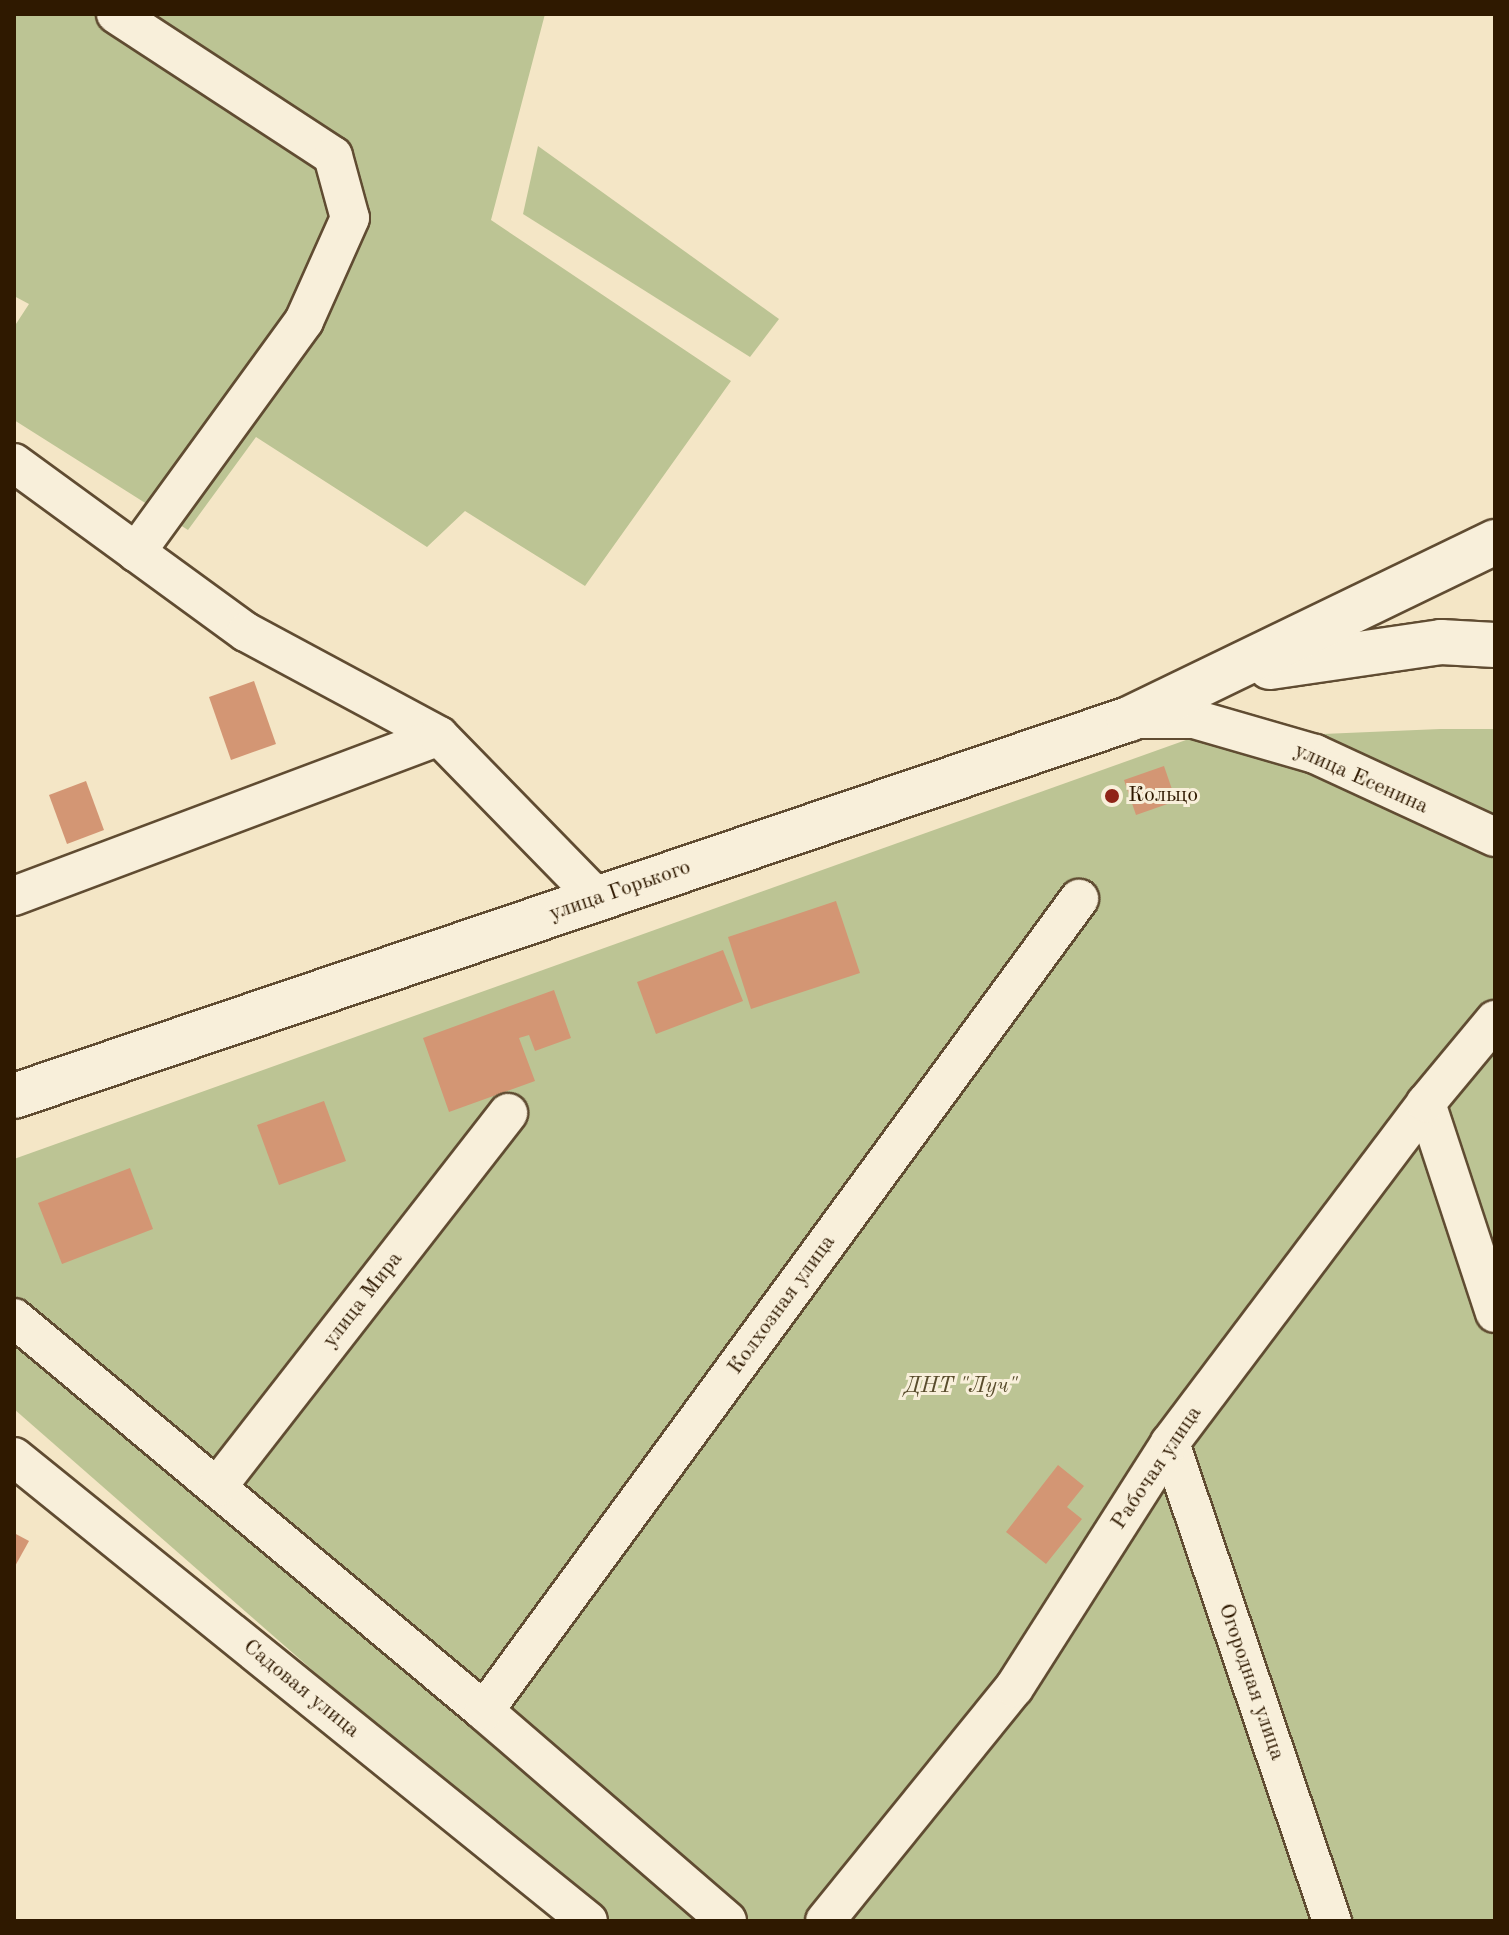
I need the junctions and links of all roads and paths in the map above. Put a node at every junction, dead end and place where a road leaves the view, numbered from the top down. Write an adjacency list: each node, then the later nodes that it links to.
1 (116, 14): 4 (street)
2 (14, 463): 4 (street)
3 (1495, 542): 6 (main road, улица Горького)
4 (136, 552): 8 (street)
5 (1495, 645): 6 (main road)
6 (1221, 675): 7 (main road, улица Горького)
7 (1129, 719): 9 (street, улица Есенина); 11 (main road, улица Горького)
8 (439, 736): 10 (street); 11 (street)
9 (1495, 837)
10 (14, 896)
11 (597, 898): 14 (main road, улица Горького)
12 (1079, 899): 22 (street, Колхозная улица)
13 (1495, 1020): 15 (street, Рабочая улица)
14 (14, 1096)
15 (1426, 1103): 17 (street); 19 (street, Рабочая улица)
16 (508, 1113): 21 (street, улица Мира)
17 (1495, 1313)
18 (14, 1318): 21 (street)
19 (1170, 1443): 25 (street, Рабочая улица); 26 (street, Огородная улица)
20 (14, 1457): 23 (street, Садовая улица)
21 (217, 1487): 22 (street)
22 (484, 1711): 24 (street)
23 (588, 1921)
24 (727, 1921)
25 (825, 1921)
26 (1332, 1921)

